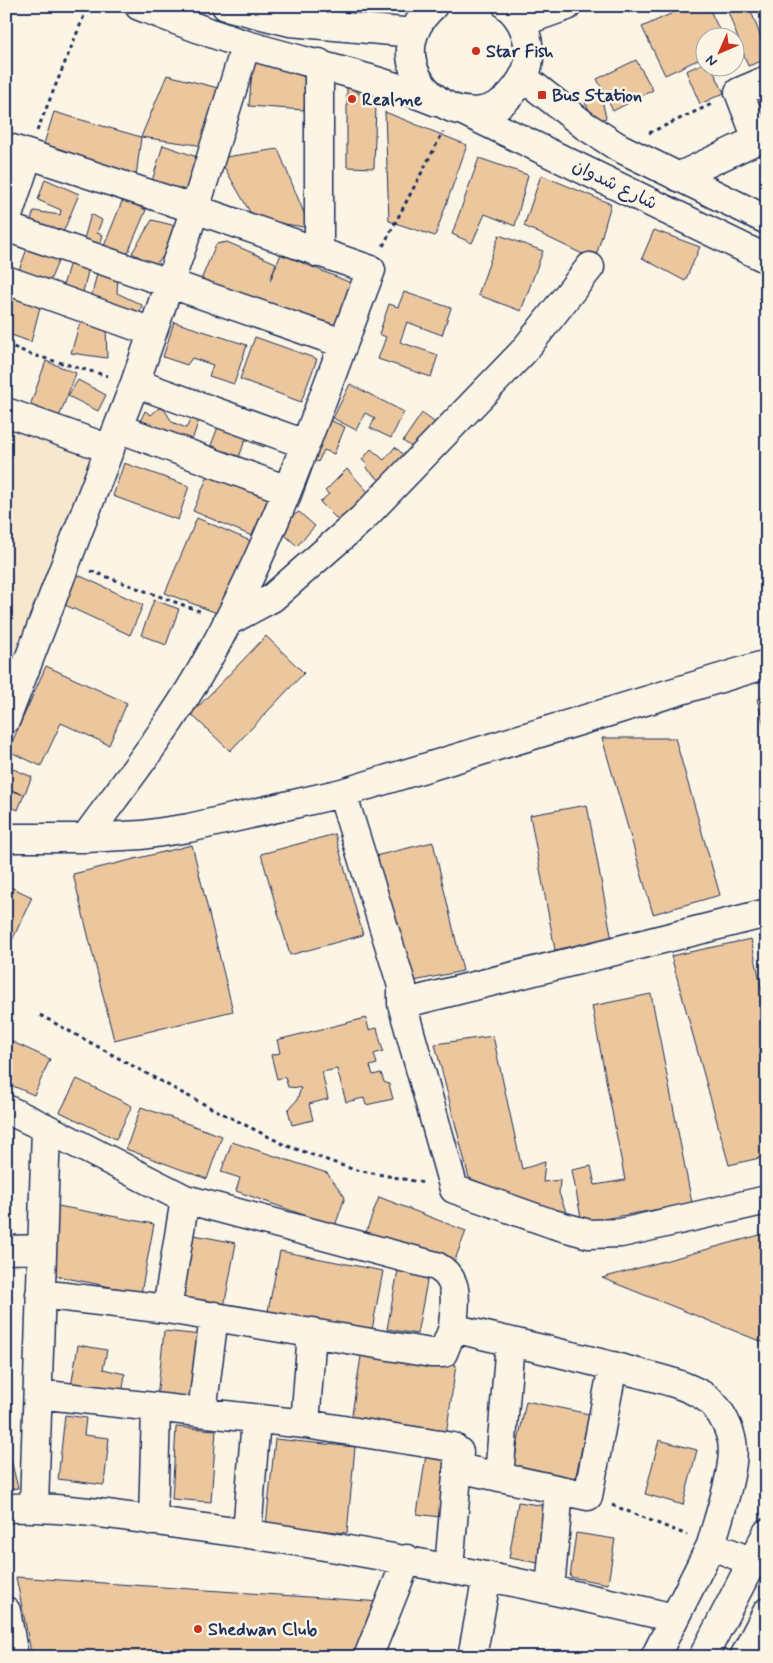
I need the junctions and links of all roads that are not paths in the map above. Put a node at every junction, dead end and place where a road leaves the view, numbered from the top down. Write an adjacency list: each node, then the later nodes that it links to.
1 (138, 6): 7 (street, شارع شدوان)
2 (226, 6): 6 (street)
3 (433, 6): 6 (street)
4 (566, 6): 5 (street)
5 (514, 14): 9 (street)
6 (414, 33): 11 (street)
7 (246, 45): 8 (street, شارع شدوان); 15 (street)
8 (319, 63): 11 (street, شارع شدوان); 19 (street)
9 (524, 78): 11 (street); 14 (street, شارع شدوان)
10 (767, 80): 12 (street)
11 (452, 107): 20 (street, شارع شدوان)
12 (762, 137): 14 (street)
13 (17, 151): 15 (street); 17 (street)
14 (678, 177): 16 (street, شارع شدوان)
15 (195, 209): 19 (street); 23 (street)
16 (767, 220)
17 (6, 222)
18 (6, 227): 23 (street)
19 (319, 252): 25 (street)
20 (767, 259)
21 (590, 267): 31 (street)
22 (6, 280): 24 (street)
23 (169, 284): 24 (street); 25 (street)
24 (152, 332): 26 (street)
25 (342, 343): 29 (street)
26 (135, 383): 28 (street); 29 (street)
27 (6, 412): 28 (street)
28 (114, 438): 30 (street); 33 (street)
29 (305, 444): 30 (street)
30 (288, 490): 31 (street)
31 (227, 622): 36 (street)
32 (767, 664): 34 (street)
33 (6, 719)
34 (342, 793): 36 (street); 38 (street)
35 (6, 838): 36 (street)
36 (85, 838)
37 (767, 912): 38 (street)
38 (402, 1004): 42 (street)
39 (6, 1109): 40 (street)
40 (46, 1128): 41 (street); 43 (street)
41 (185, 1199): 46 (street); 48 (street)
42 (767, 1200)
43 (42, 1249): 44 (street); 45 (street)
44 (6, 1250)
45 (40, 1294): 46 (street); 52 (street)
46 (167, 1309): 47 (street)
47 (214, 1316): 49 (street); 54 (street)
48 (453, 1328): 49 (street); 50 (street)
49 (312, 1332): 56 (street)
50 (510, 1342): 51 (street); 58 (street)
51 (613, 1366): 59 (street); 65 (street)
52 (38, 1394): 53 (street); 60 (street)
53 (156, 1409): 54 (street); 62 (street)
54 (202, 1412): 55 (street)
55 (256, 1418): 56 (street); 63 (street)
56 (305, 1424): 57 (street)
57 (458, 1468): 58 (street); 68 (street)
58 (499, 1477): 59 (street)
59 (559, 1490): 70 (street)
60 (34, 1507): 61 (street); 62 (street)
61 (6, 1508)
62 (153, 1521): 63 (street)
63 (247, 1533): 66 (street)
64 (767, 1533): 67 (street)
65 (711, 1544): 67 (street); 73 (street)
66 (407, 1559): 68 (street); 75 (street)
67 (752, 1562): 78 (street)
68 (449, 1568): 69 (street)
69 (487, 1576): 70 (street); 76 (street)
70 (550, 1589): 73 (street)
71 (6, 1611): 74 (street)
72 (767, 1612): 79 (street)
73 (674, 1618): 77 (street)
74 (14, 1657)
75 (368, 1657)
76 (472, 1657)
77 (655, 1657)
78 (703, 1657)
79 (744, 1657)

